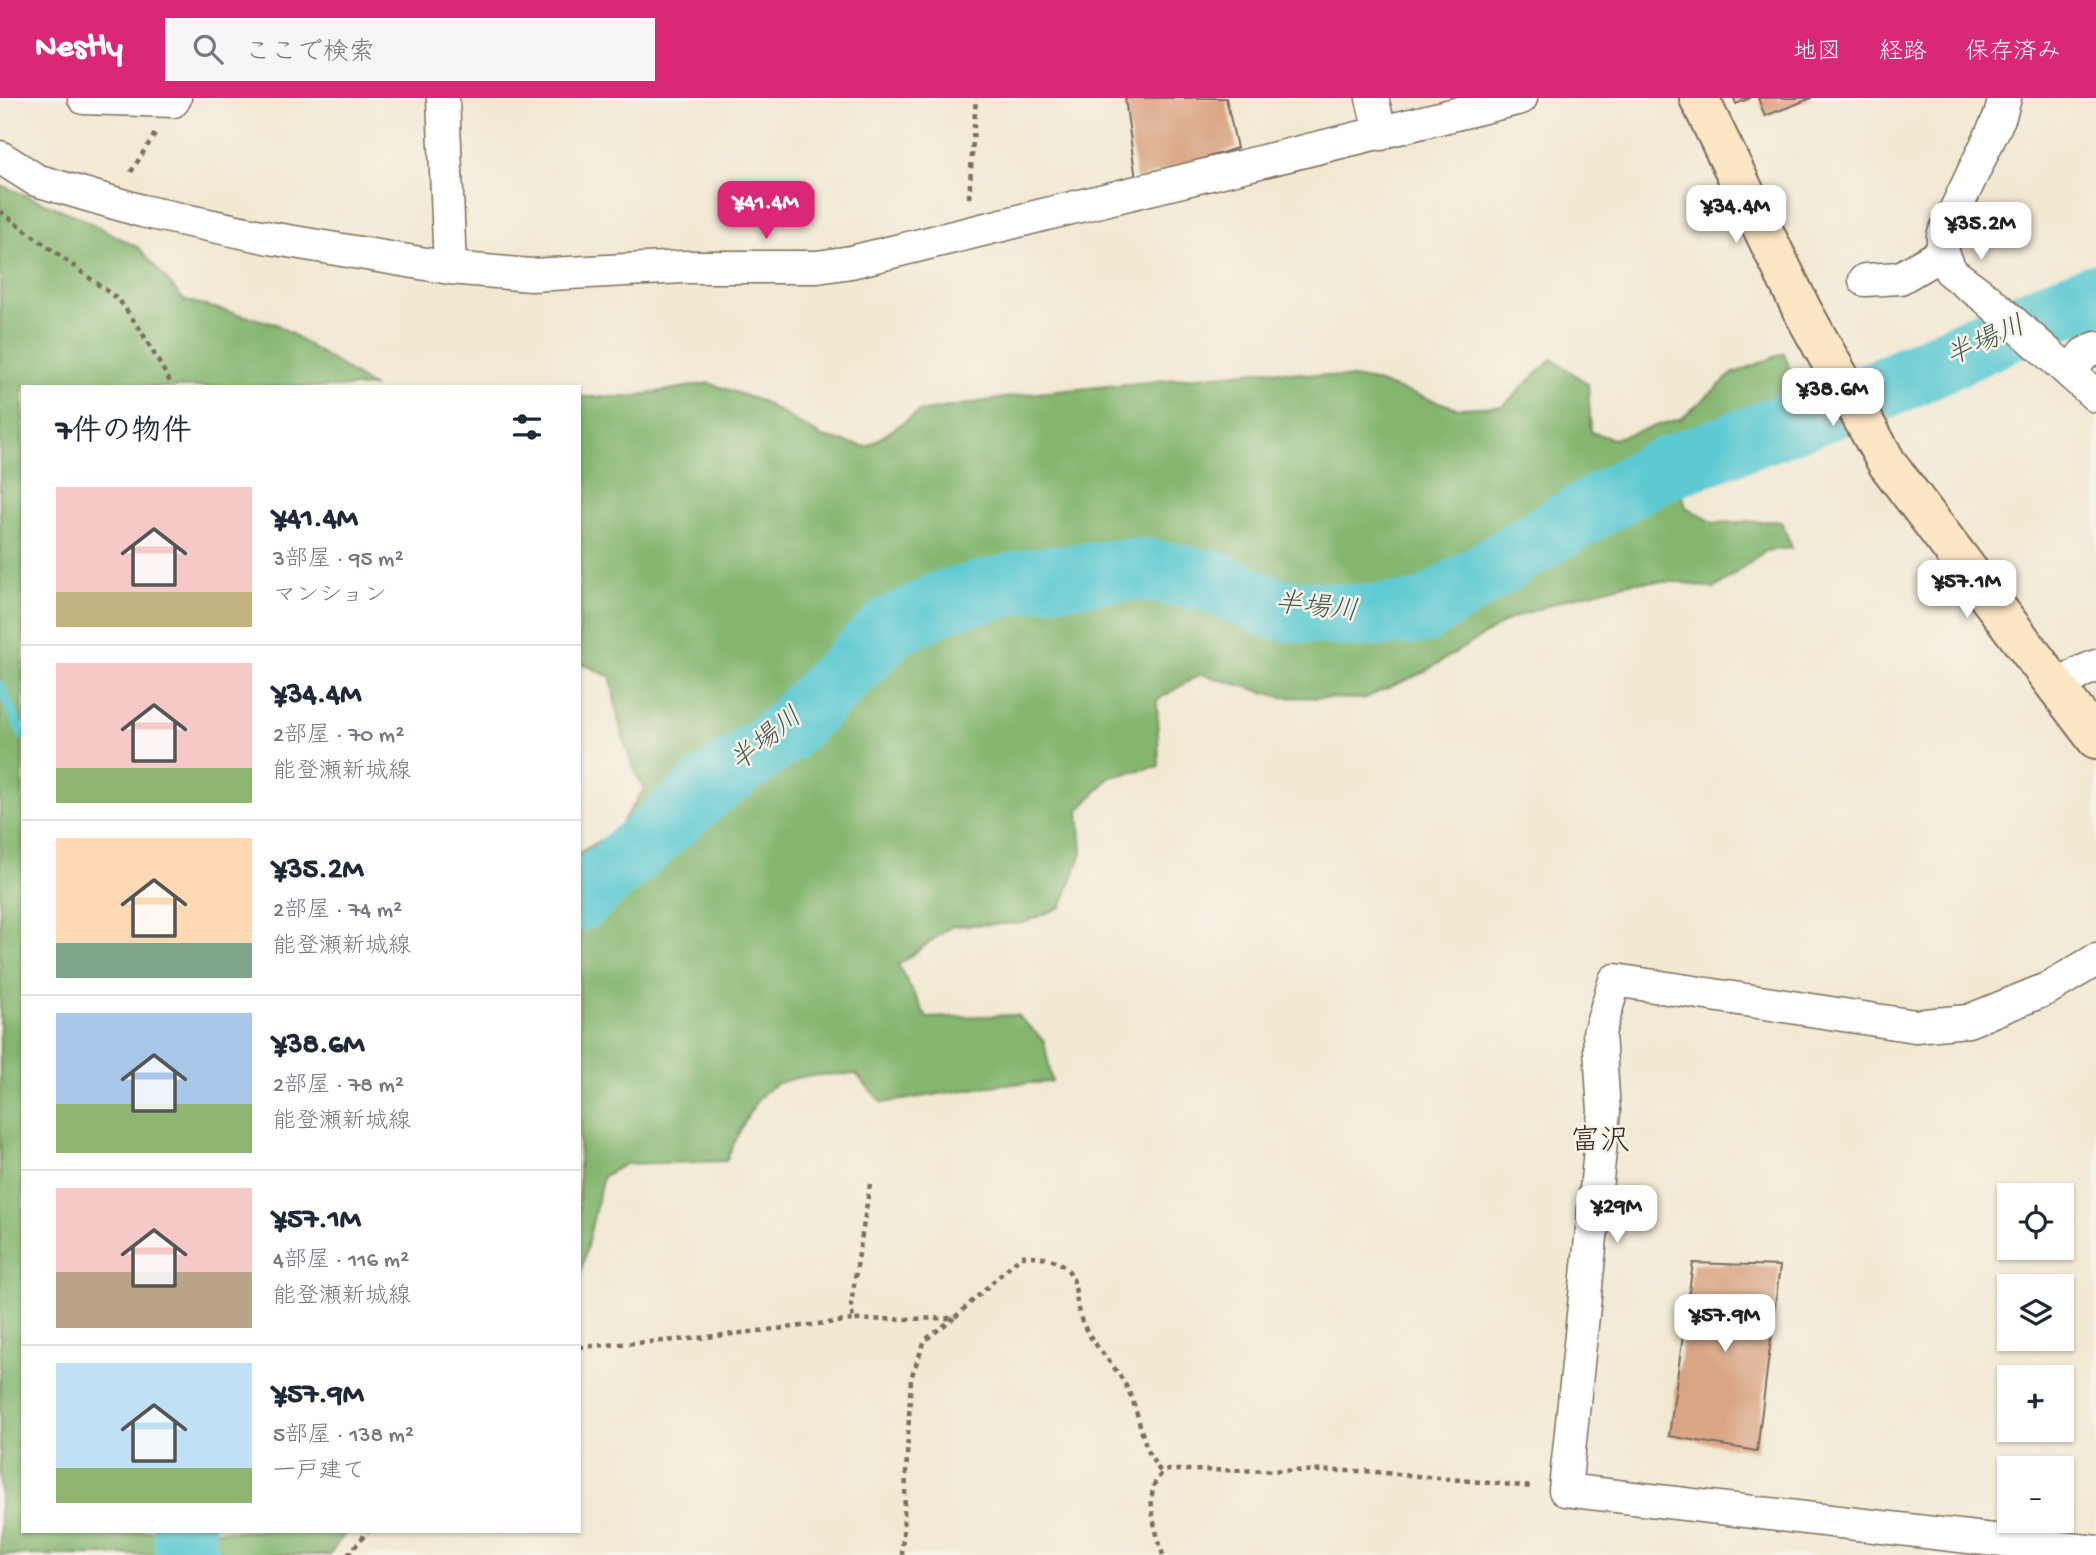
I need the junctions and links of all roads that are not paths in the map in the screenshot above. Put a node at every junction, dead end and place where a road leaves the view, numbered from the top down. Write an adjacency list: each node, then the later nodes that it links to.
1 (84, 98): 7 (street)
2 (443, 98): 11 (street)
3 (1372, 98): 8 (street)
4 (1521, 98): 8 (street)
5 (1699, 98): 17 (main road)
6 (2006, 98): 10 (street)
7 (174, 99)
8 (1381, 134): 11 (street)
9 (0, 157): 11 (street)
10 (1943, 253): 12 (street); 14 (street)
11 (450, 268)
12 (1866, 280)
13 (2096, 348): 14 (street)
14 (2059, 362): 15 (street)
15 (2096, 396)
16 (2096, 666): 17 (street)
17 (2056, 690): 18 (main road)
18 (2096, 739)
19 (2096, 960): 20 (street)
20 (2096, 1552)

